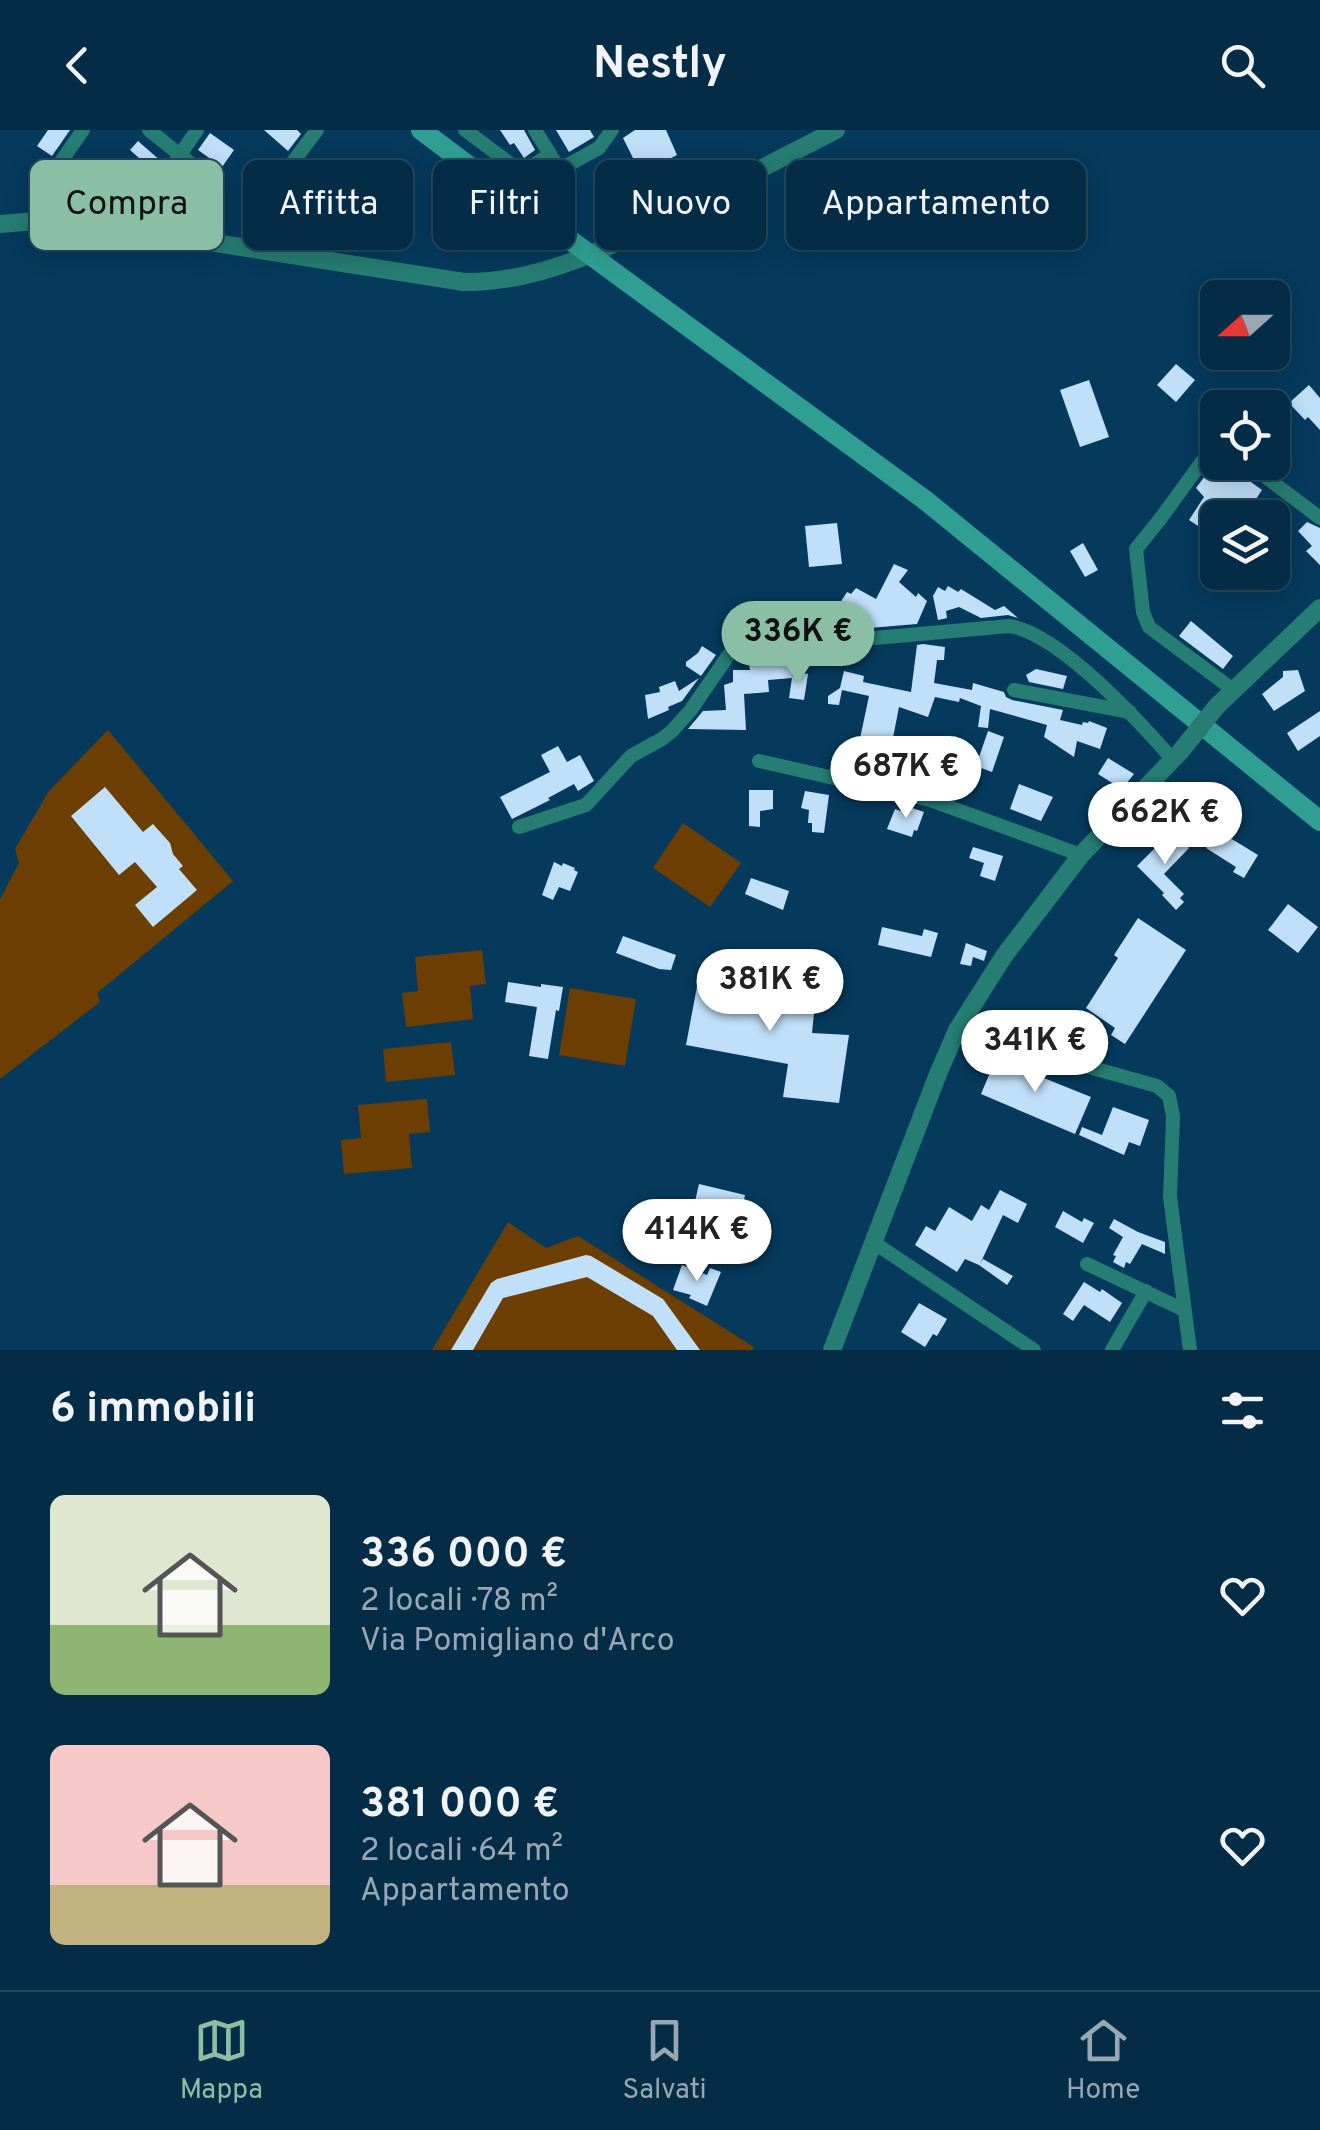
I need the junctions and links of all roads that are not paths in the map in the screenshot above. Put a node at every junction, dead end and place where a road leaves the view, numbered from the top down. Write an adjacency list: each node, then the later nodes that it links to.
1 (83, 130): 12 (street)
2 (149, 130): 10 (street)
3 (198, 130): 10 (street)
4 (318, 130): 15 (street)
5 (422, 130): 26 (main road, bridge)
6 (535, 130): 11 (street)
7 (612, 130): 11 (street)
8 (836, 130): 16 (street)
9 (474, 132): 11 (street)
10 (179, 154): 13 (street); 14 (street)
11 (552, 157)
12 (62, 160)
13 (175, 160)
14 (186, 160)
15 (295, 160)
16 (0, 224)
17 (1200, 464): 21 (street)
18 (1270, 480): 19 (street)
19 (1320, 518)
20 (1320, 608): 21 (street)
21 (1232, 689): 24 (street, bridge)
22 (1014, 690): 23 (street)
23 (1130, 712): 24 (street); 27 (street)
24 (1177, 756): 28 (street)
25 (759, 761): 28 (street)
26 (1320, 820)
27 (519, 827)
28 (1081, 855): 29 (street)
29 (957, 1030): 30 (street); 33 (street)
30 (873, 1242): 34 (street); 35 (street)
31 (1086, 1264): 32 (street)
32 (1146, 1291): 33 (street); 36 (street)
33 (1184, 1310): 37 (street)
34 (832, 1350)
35 (1034, 1350)
36 (1112, 1350)
37 (1190, 1350)

